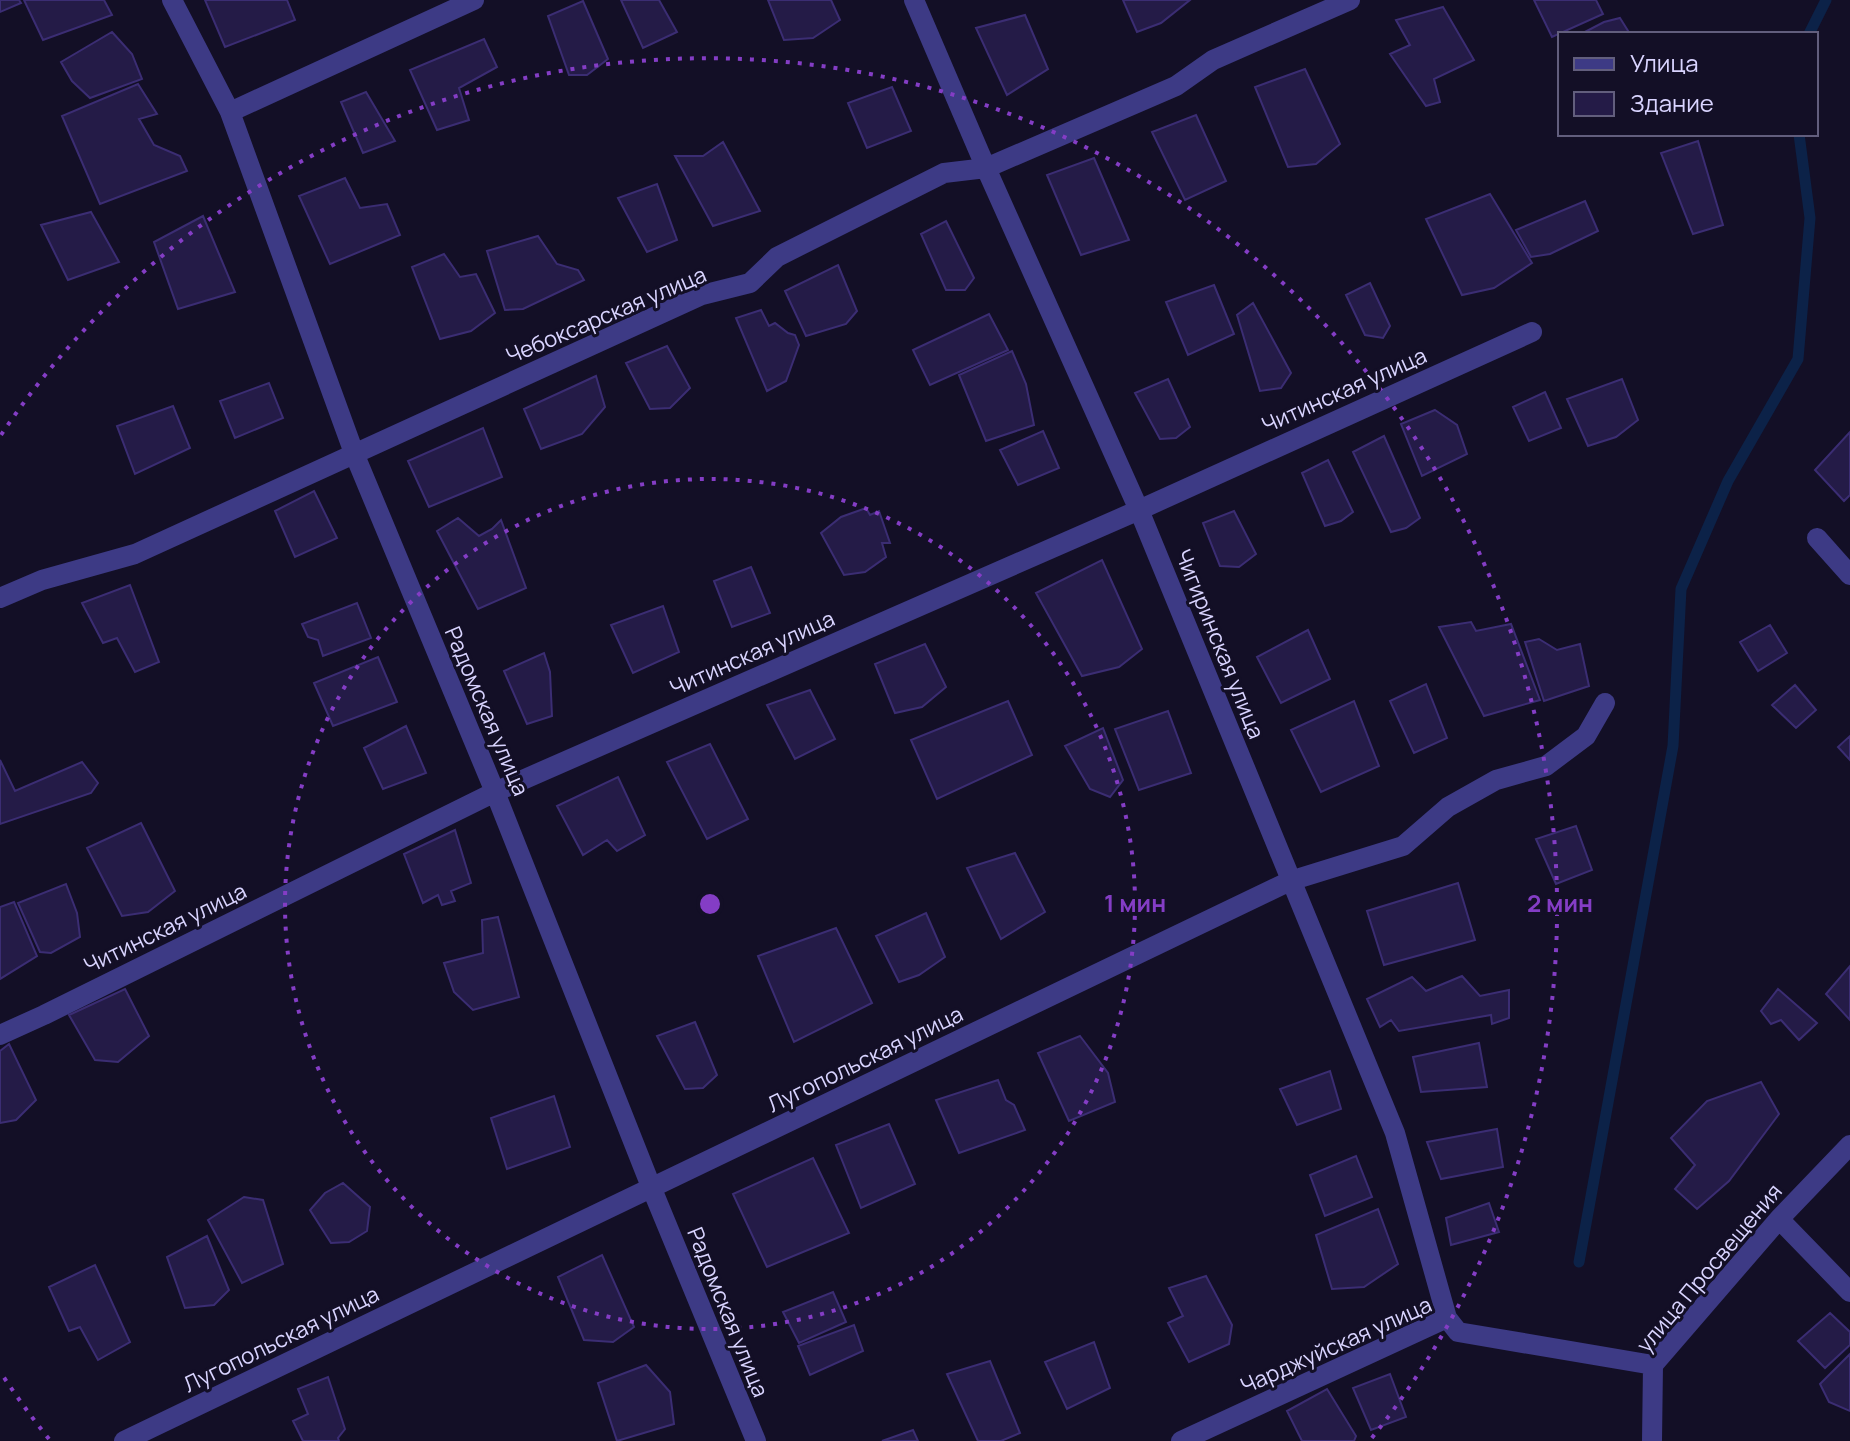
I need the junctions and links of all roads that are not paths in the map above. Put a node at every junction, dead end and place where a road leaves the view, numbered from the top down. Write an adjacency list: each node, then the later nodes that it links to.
1 (172, 0): 5 (street, Радомская улица)
2 (474, 0): 5 (street)
3 (914, 0): 6 (street, Чигиринская улица)
4 (1350, 0): 6 (street, Чебоксарская улица)
5 (230, 112): 8 (street, Радомская улица)
6 (986, 168): 8 (street, Чебоксарская улица); 9 (street, Чигиринская улица)
7 (1532, 332): 9 (street, Читинская улица)
8 (354, 453): 12 (street, Чебоксарская улица); 14 (street, Радомская улица)
9 (1139, 510): 14 (street, Читинская улица); 15 (street, Чигиринская улица)
10 (1817, 538): 11 (street)
11 (1850, 575)
12 (0, 598)
13 (1605, 703): 15 (street, Лугопольская улица)
14 (495, 792): 16 (street, Читинская улица); 18 (street, Радомская улица)
15 (1290, 881): 18 (street, Лугопольская улица); 21 (street, Чигиринская улица)
16 (0, 1035)
17 (1850, 1145): 19 (street, улица Просвещения)
18 (652, 1189): 23 (street, Лугопольская улица); 24 (street, Радомская улица)
19 (1779, 1219): 20 (street); 22 (street, улица Просвещения)
20 (1850, 1292)
21 (1447, 1318): 22 (street, Чарджуйская улица); 25 (street, Чарджуйская улица)
22 (1653, 1365): 26 (street, улица Просвещения)
23 (124, 1441)
24 (756, 1441)
25 (1181, 1441)
26 (1652, 1441)

